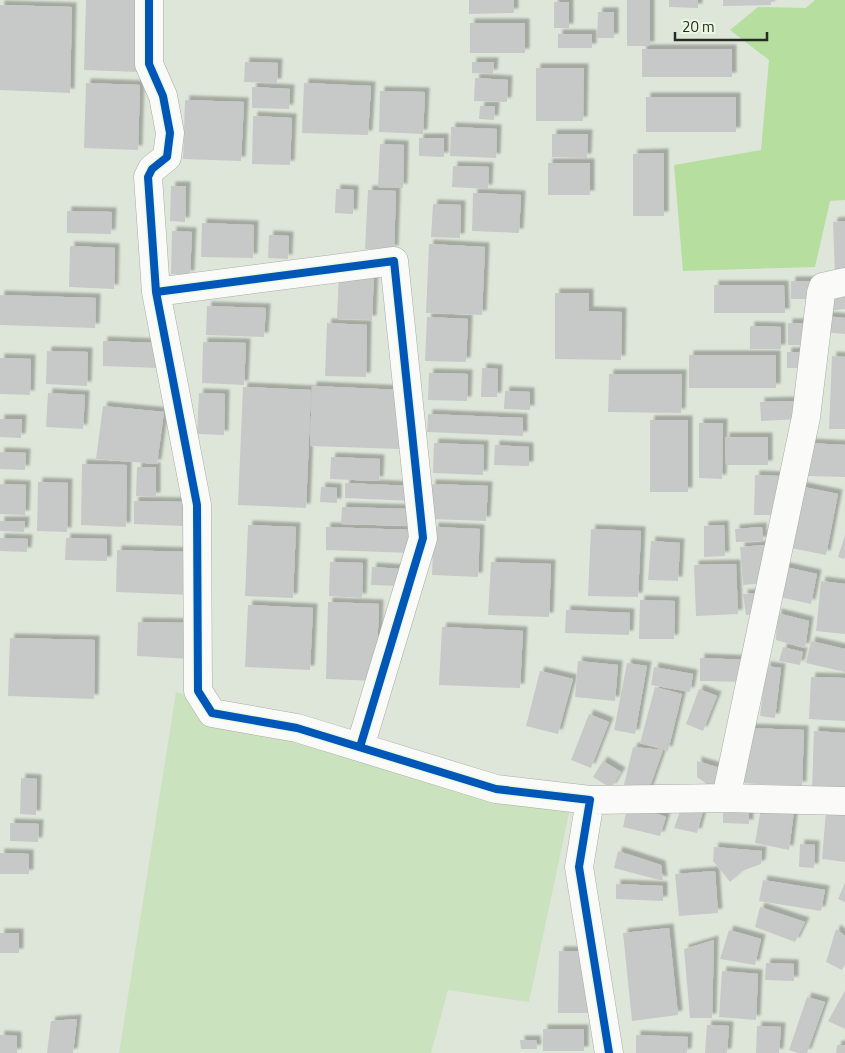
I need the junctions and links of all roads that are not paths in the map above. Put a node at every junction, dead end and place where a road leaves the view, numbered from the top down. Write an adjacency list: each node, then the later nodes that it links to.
1 (149, 0): 3 (street)
2 (845, 282): 5 (street)
3 (156, 292): 4 (street); 4 (street)
4 (360, 747): 6 (street)
5 (726, 798): 6 (street); 7 (street)
6 (590, 800): 8 (street)
7 (845, 801)
8 (609, 1053)

